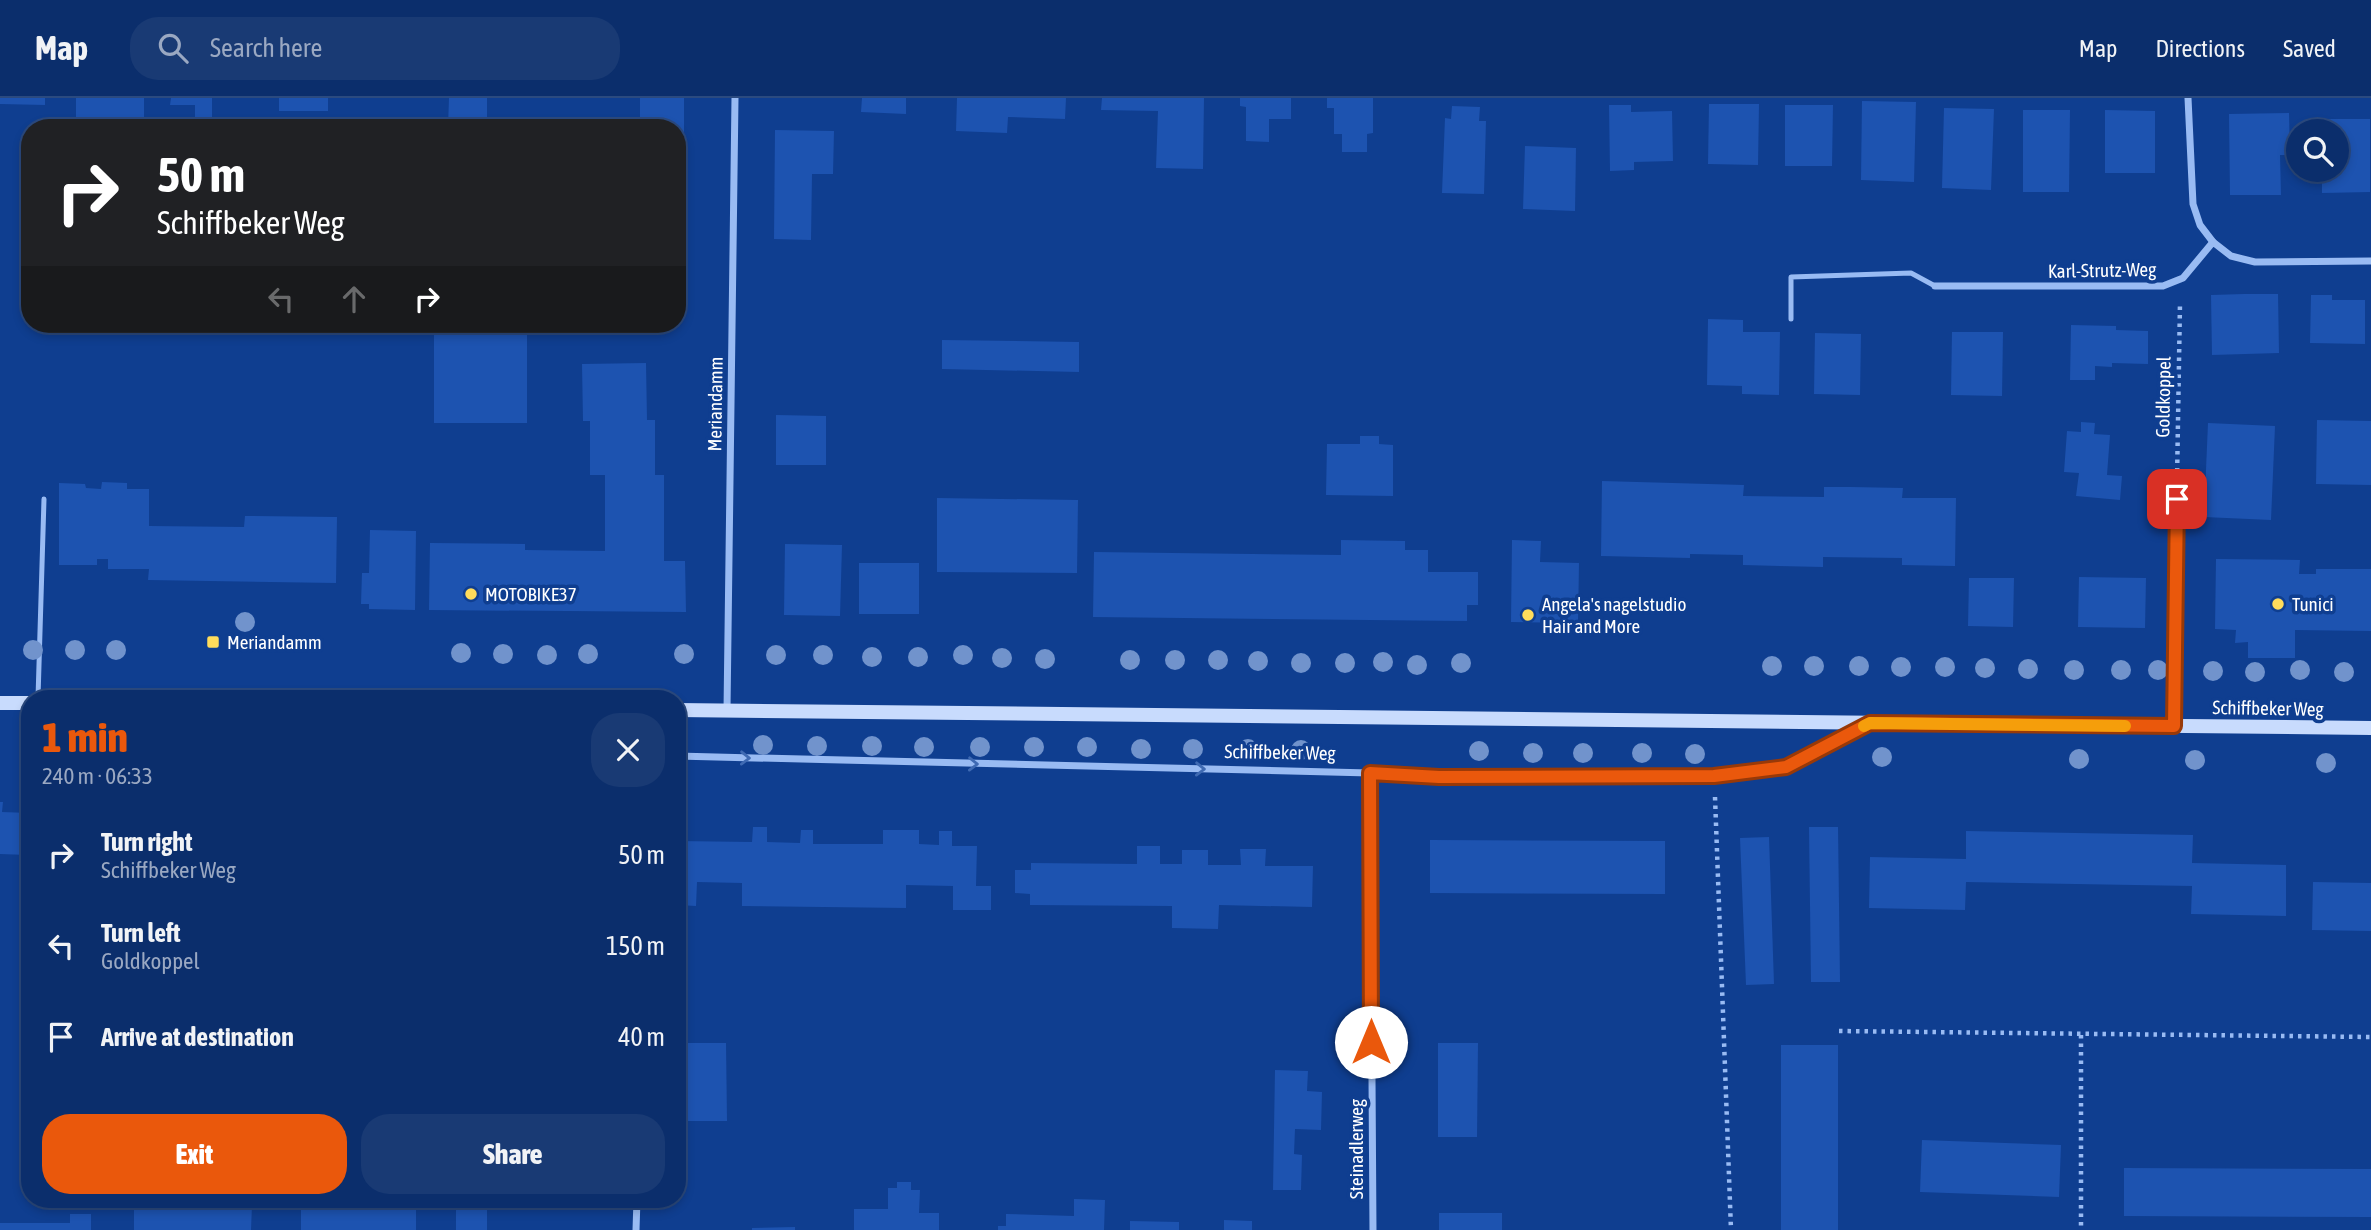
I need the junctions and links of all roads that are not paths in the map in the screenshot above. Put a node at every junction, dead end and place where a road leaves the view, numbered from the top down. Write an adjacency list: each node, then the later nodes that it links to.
1 (735, 98): 13 (street, Meriandamm)
2 (2188, 98): 3 (street)
3 (2213, 242): 4 (street); 5 (street, Karl-Strutz-Weg)
4 (2371, 261)
5 (1936, 286): 6 (lane)
6 (1791, 319)
7 (44, 499): 9 (lane)
8 (2177, 499): 15 (lane)
9 (38, 690)
10 (0, 703): 11 (main road)
11 (21, 703)
12 (686, 710): 13 (main road, Schiffbeker Weg)
13 (727, 710): 14 (main road, Schiffbeker Weg)
14 (1870, 723): 15 (main road, Schiffbeker Weg); 18 (street, Schiffbeker Weg)
15 (2174, 726): 16 (main road, Schiffbeker Weg)
16 (2371, 728)
17 (686, 757): 18 (street, Schiffbeker Weg, one-way to 18)
18 (1370, 773): 21 (street, Steinadlerweg)
19 (637, 1208): 20 (street)
20 (636, 1230)
21 (1373, 1230)

